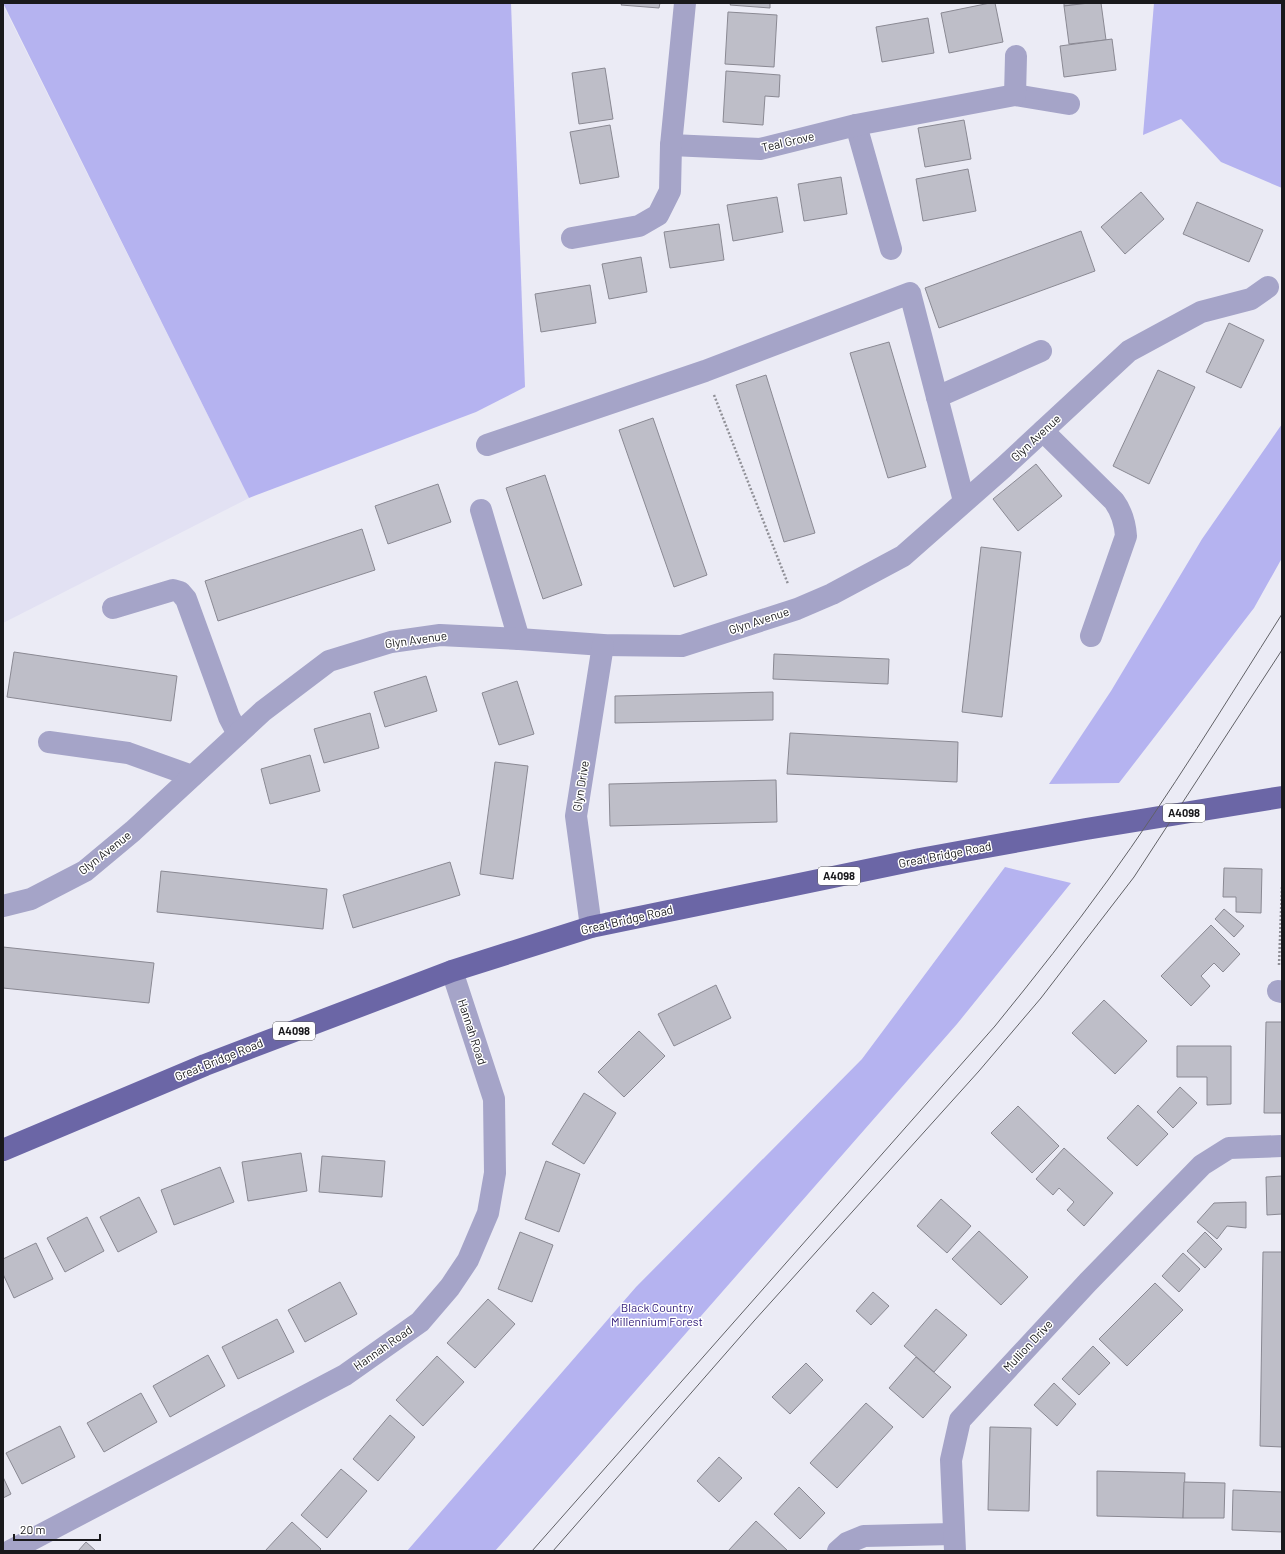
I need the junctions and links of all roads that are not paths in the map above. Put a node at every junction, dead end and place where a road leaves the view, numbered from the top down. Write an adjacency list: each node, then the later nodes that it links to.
1 (685, 3): 6 (street)
2 (1016, 56): 3 (street)
3 (1015, 95): 4 (street, Teal Grove); 5 (street, Teal Grove)
4 (1069, 104)
5 (856, 125): 6 (street, Teal Grove); 8 (street)
6 (671, 145): 7 (street)
7 (572, 238)
8 (891, 249)
9 (1268, 287): 12 (street, Glyn Avenue)
10 (1041, 351): 11 (street)
11 (937, 397): 13 (street); 14 (street)
12 (1043, 431): 14 (street, Glyn Avenue); 17 (street)
13 (486, 445)
14 (964, 502): 19 (street, Glyn Avenue)
15 (481, 510): 18 (street)
16 (113, 608): 20 (street)
17 (1091, 636)
18 (519, 638): 19 (street, Glyn Avenue); 20 (street, Glyn Avenue)
19 (603, 645): 25 (street, Glyn Drive)
20 (238, 734): 22 (street, Glyn Avenue)
21 (49, 742): 22 (street)
22 (192, 776): 24 (street, Glyn Avenue)
23 (1282, 797): 25 (main road, Great Bridge Road / A4098)
24 (3, 906)
25 (591, 927): 26 (main road, Great Bridge Road / A4098)
26 (452, 971): 28 (main road, Great Bridge Road / A4098); 30 (street, Hannah Road)
27 (1282, 1146): 29 (street, Mullion Drive)
28 (3, 1150)
29 (954, 1543): 31 (street, Mullion Drive)
30 (10, 1551)
31 (838, 1551)

